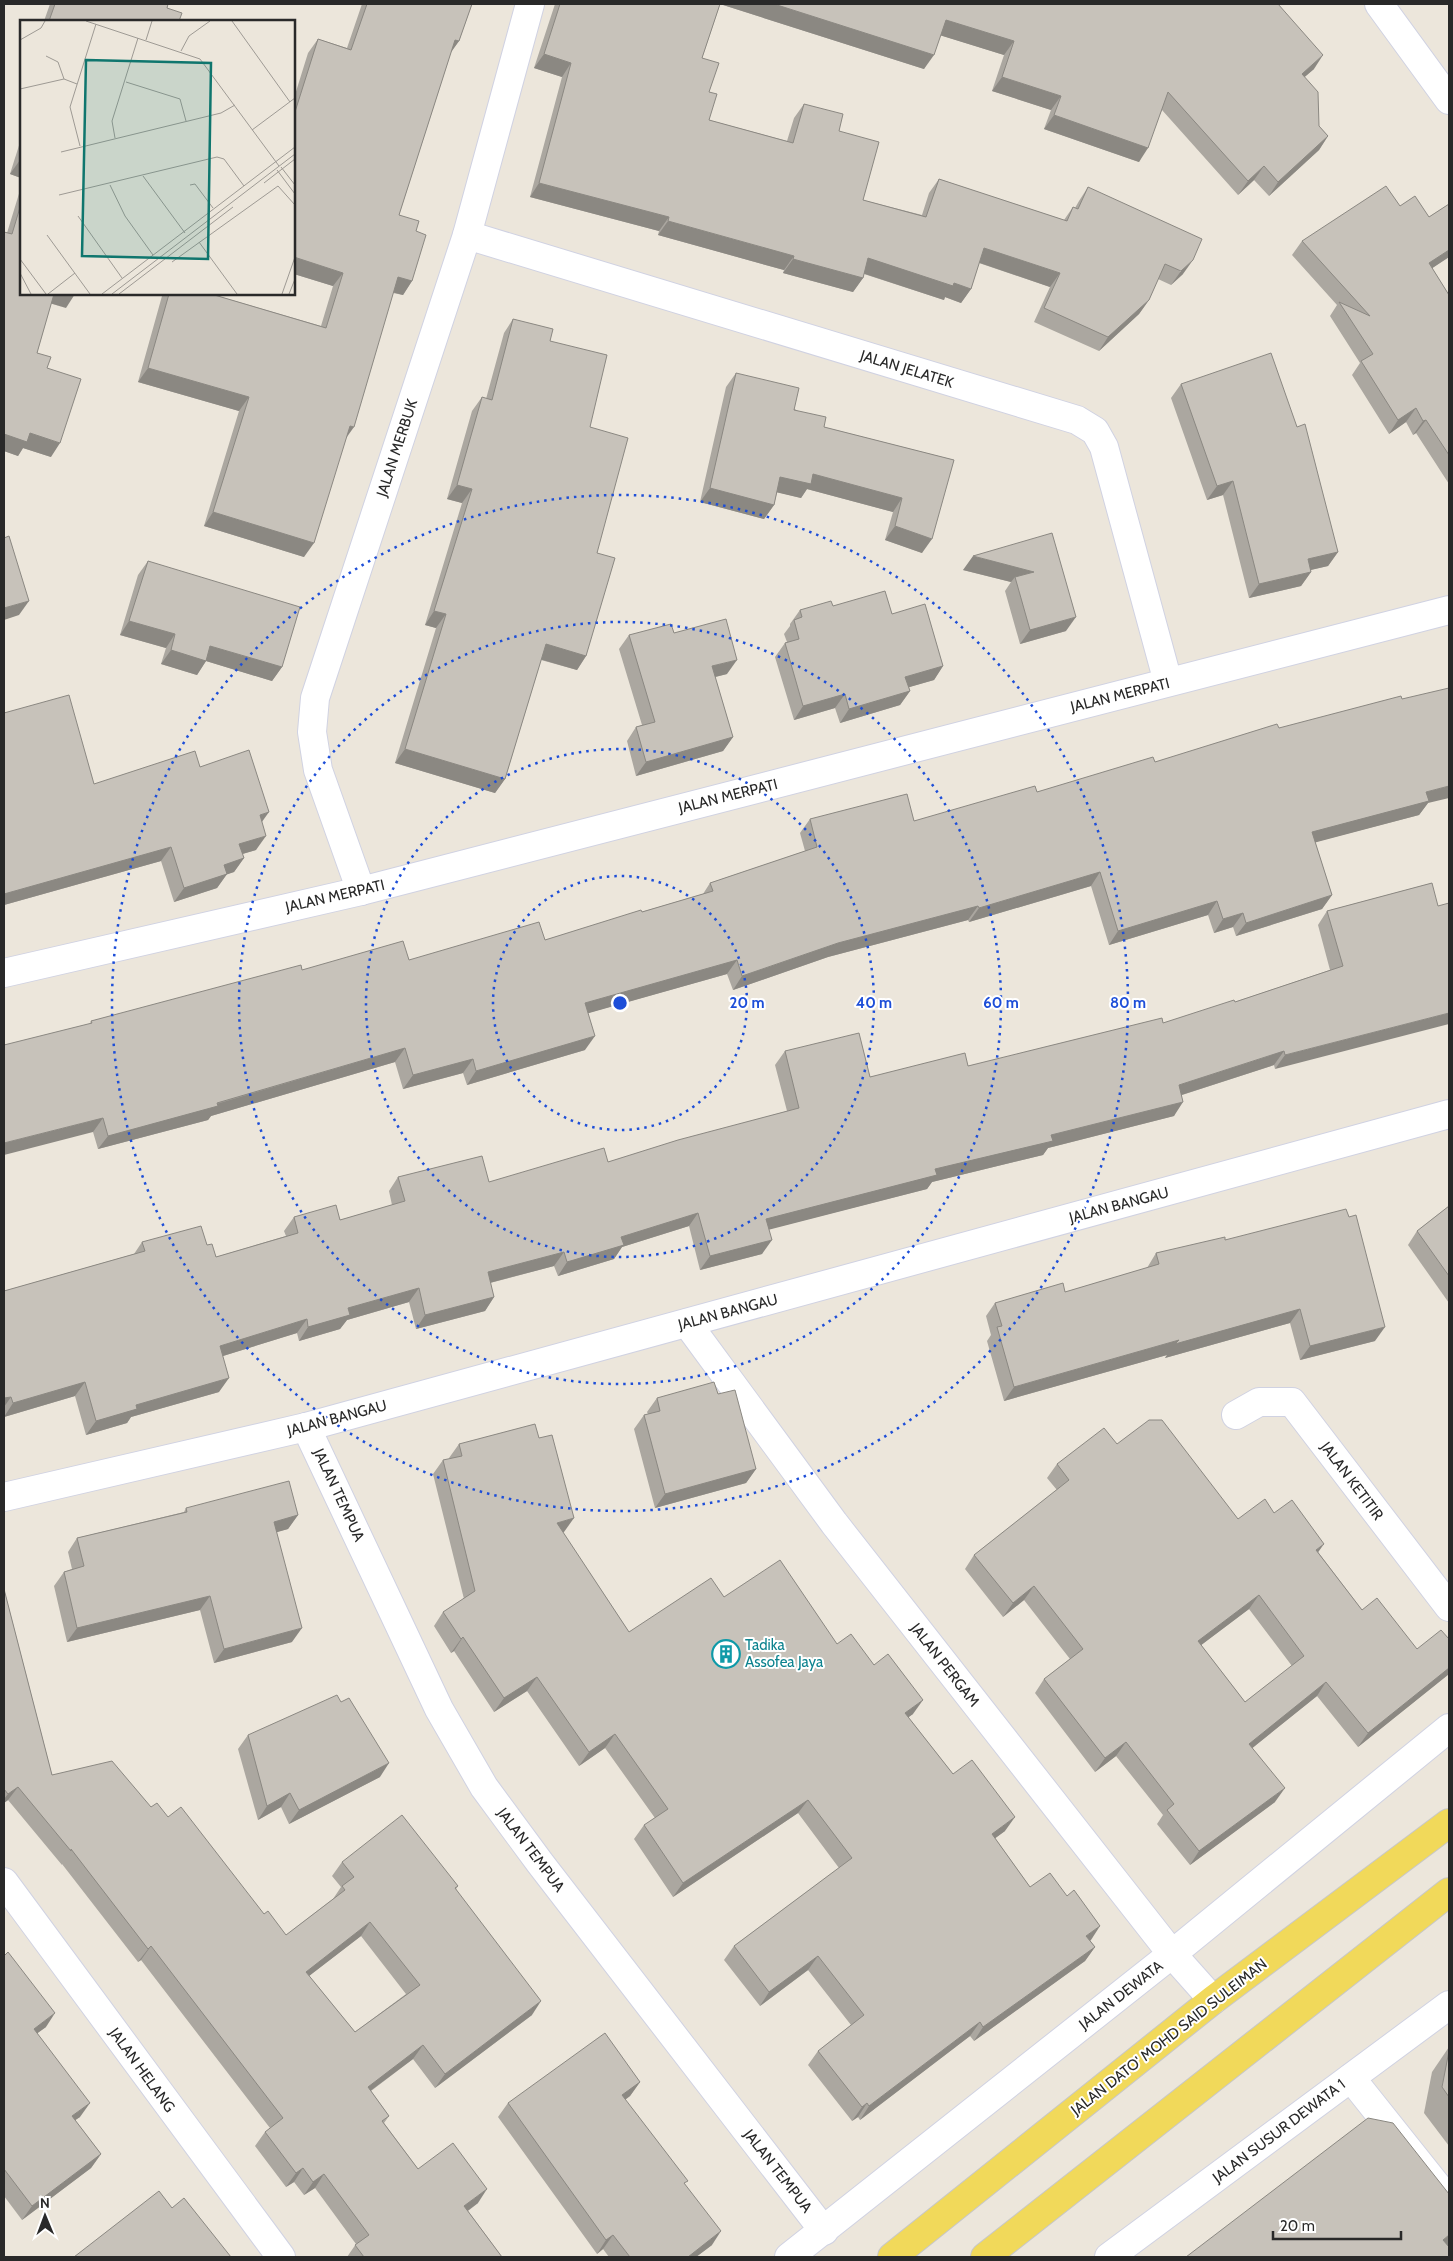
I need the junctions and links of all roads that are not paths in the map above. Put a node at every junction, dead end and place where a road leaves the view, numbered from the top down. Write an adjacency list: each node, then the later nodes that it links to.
1 (530, 4): 4 (street, JALAN MERBUK)
2 (1379, 4): 3 (street)
3 (1449, 100)
4 (466, 234): 6 (street, JALAN JELATEK); 7 (street, JALAN MERBUK)
5 (1449, 610): 6 (street, JALAN MERPATI)
6 (1168, 682): 7 (street, JALAN MERPATI)
7 (361, 891): 8 (street, JALAN MERPATI)
8 (4, 973)
9 (1449, 1114): 10 (street, JALAN BANGAU)
10 (687, 1323): 12 (street, JALAN BANGAU); 19 (street, JALAN PERGAM)
11 (1236, 1415): 14 (street, JALAN KETITIR)
12 (306, 1427): 13 (street, JALAN BANGAU); 24 (street, JALAN TEMPUA)
13 (4, 1497)
14 (1449, 1607)
15 (1449, 1728): 19 (street, JALAN DEWATA)
16 (1449, 1823): 20 (main road, JALAN DATO' MOHD SAID SULEIMAN)
17 (4, 1882): 25 (street, JALAN HELANG)
18 (1449, 1892): 28 (main road)
19 (1172, 1954): 20 (street, JALAN PERGAM); 24 (street, JALAN DEWATA)
20 (1213, 2000): 27 (main road, JALAN DATO' MOHD SAID SULEIMAN)
21 (1449, 2005): 22 (street, JALAN SUSUR DEWATA 1)
22 (1351, 2078): 23 (street); 29 (street, JALAN SUSUR DEWATA 1)
23 (1449, 2201)
24 (824, 2231): 26 (street, JALAN DEWATA)
25 (281, 2257)
26 (789, 2257)
27 (892, 2257)
28 (985, 2257)
29 (1109, 2257)

